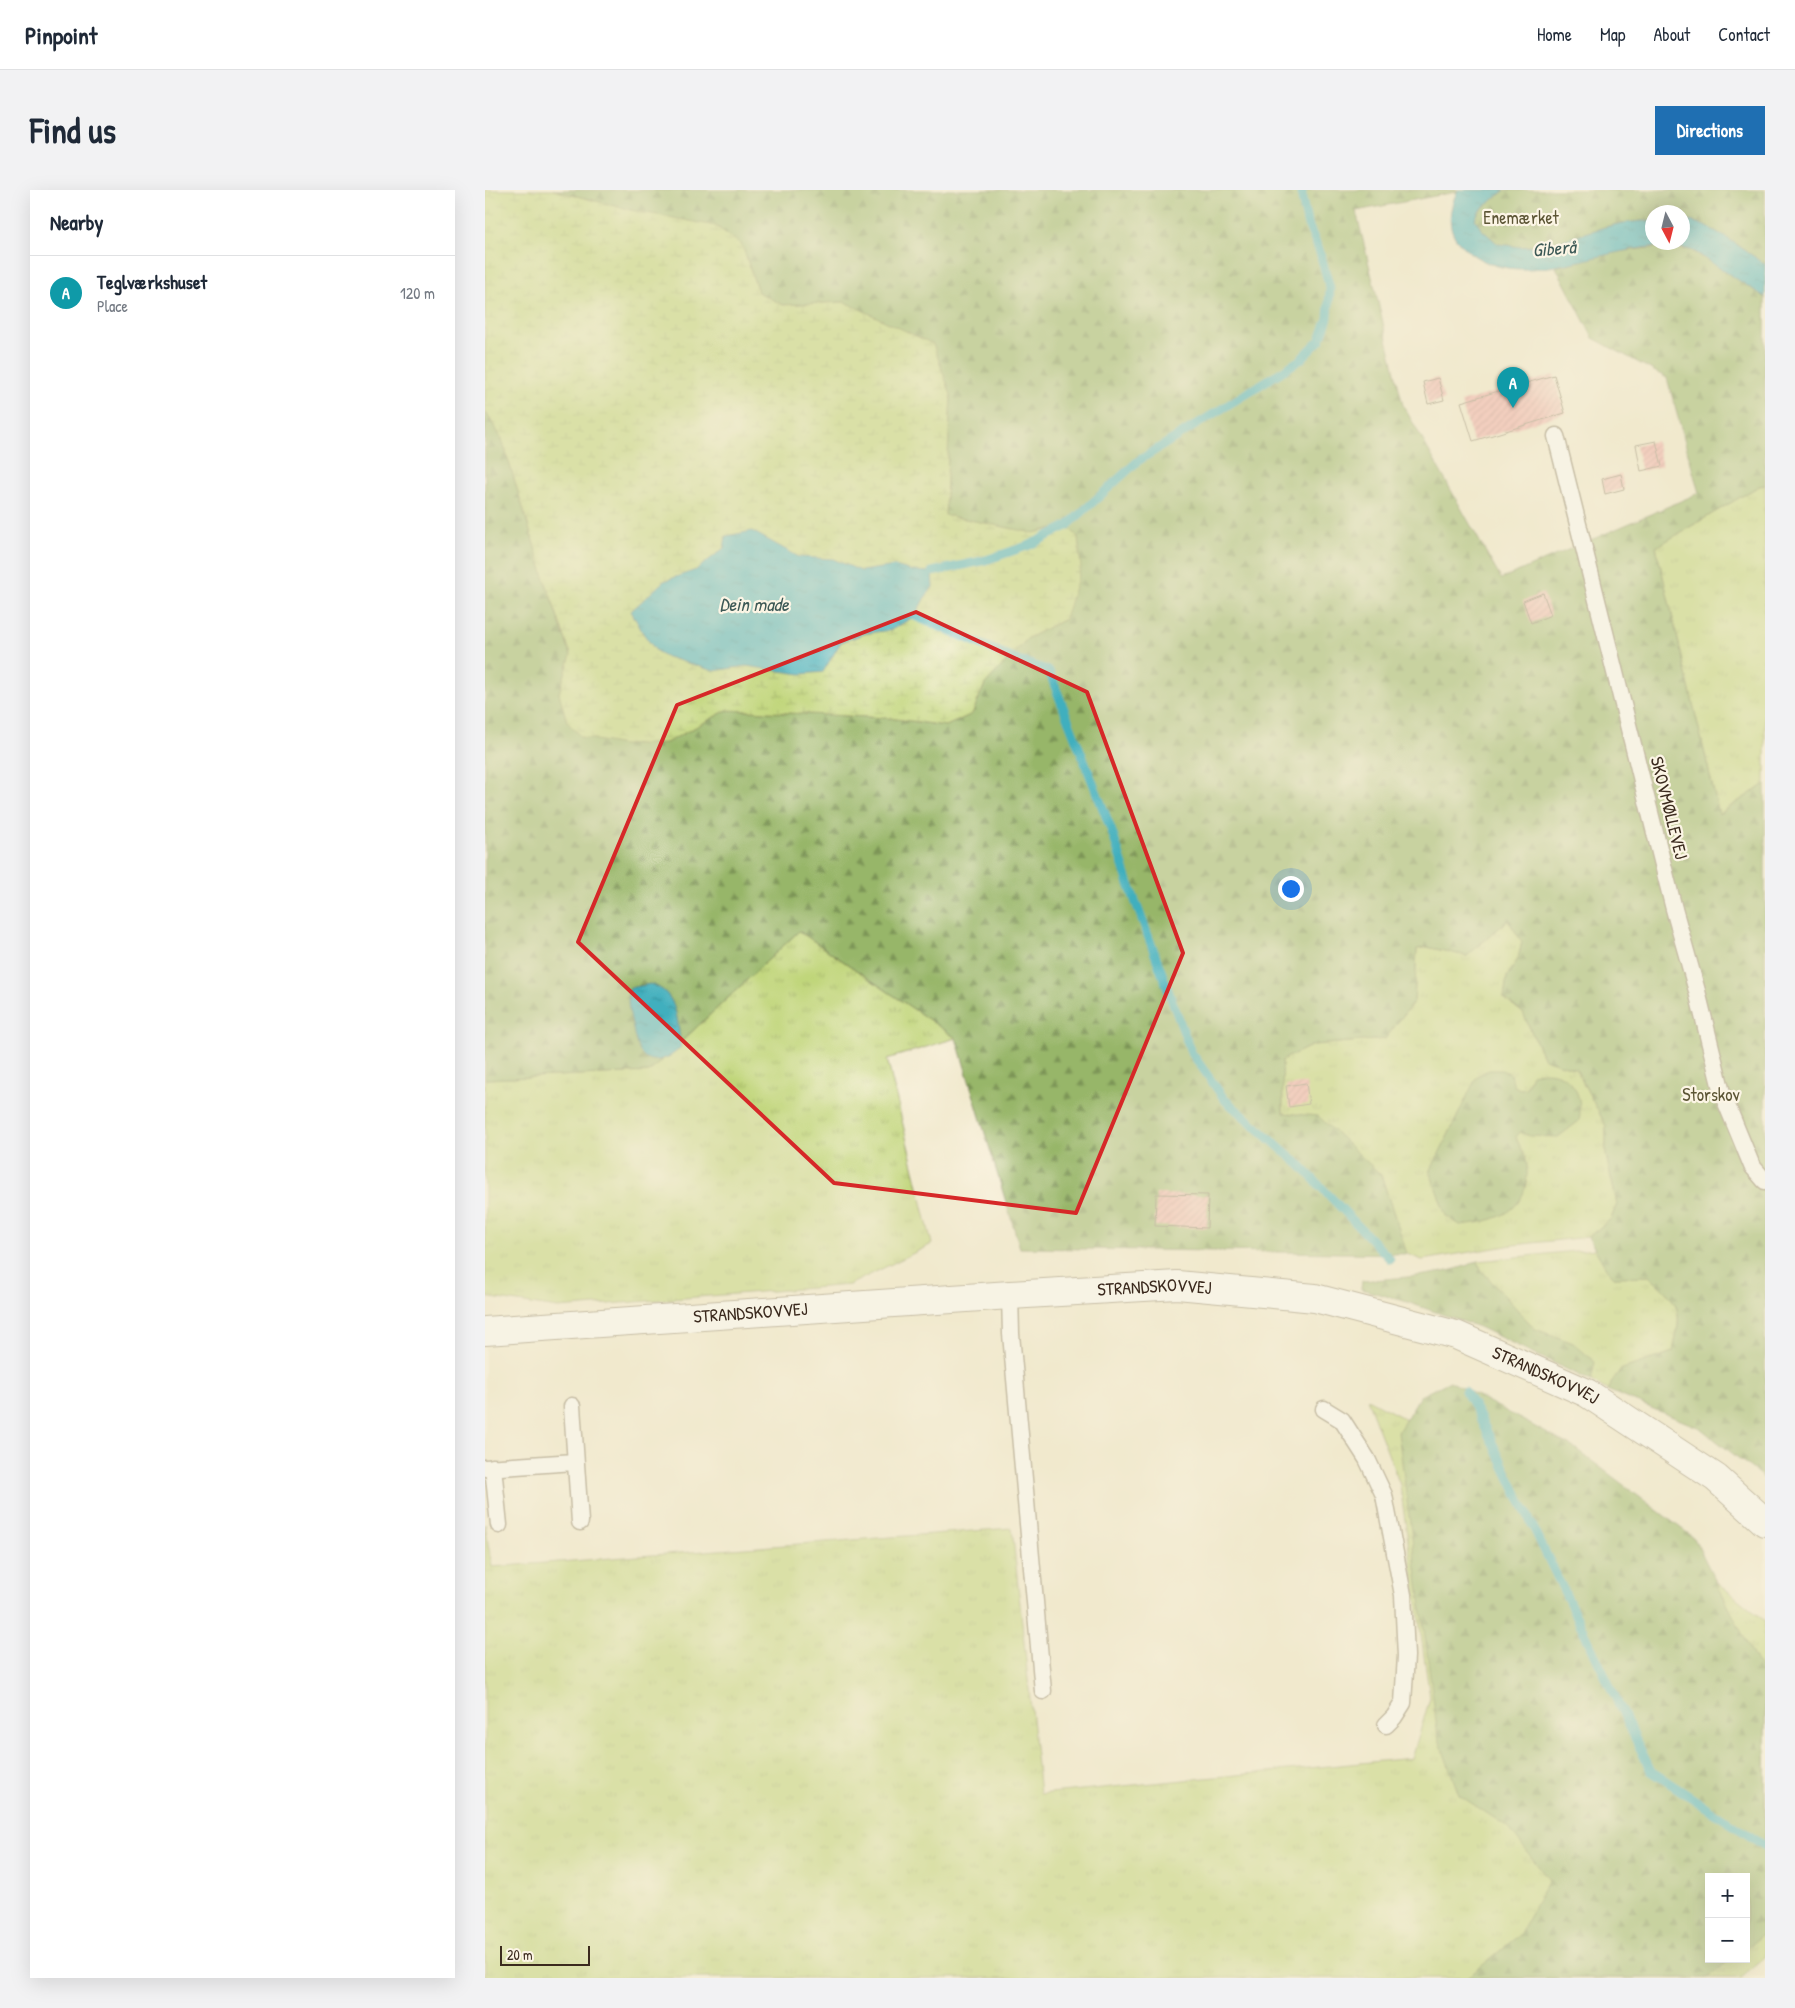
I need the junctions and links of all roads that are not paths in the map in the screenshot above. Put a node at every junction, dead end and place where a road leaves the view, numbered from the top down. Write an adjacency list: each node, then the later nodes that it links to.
1 (1556, 436): 2 (lane, SKOVMØLLEVEJ)
2 (1765, 1181)
3 (1009, 1294): 4 (street, STRANDSKOVVEJ); 10 (street, STRANDSKOVVEJ); 12 (lane)
4 (485, 1331)
5 (572, 1406): 7 (lane)
6 (1324, 1409): 13 (lane)
7 (575, 1462): 8 (lane); 9 (lane)
8 (489, 1468): 11 (lane)
9 (580, 1522)
10 (1765, 1522)
11 (499, 1525)
12 (1043, 1691)
13 (1386, 1725)

